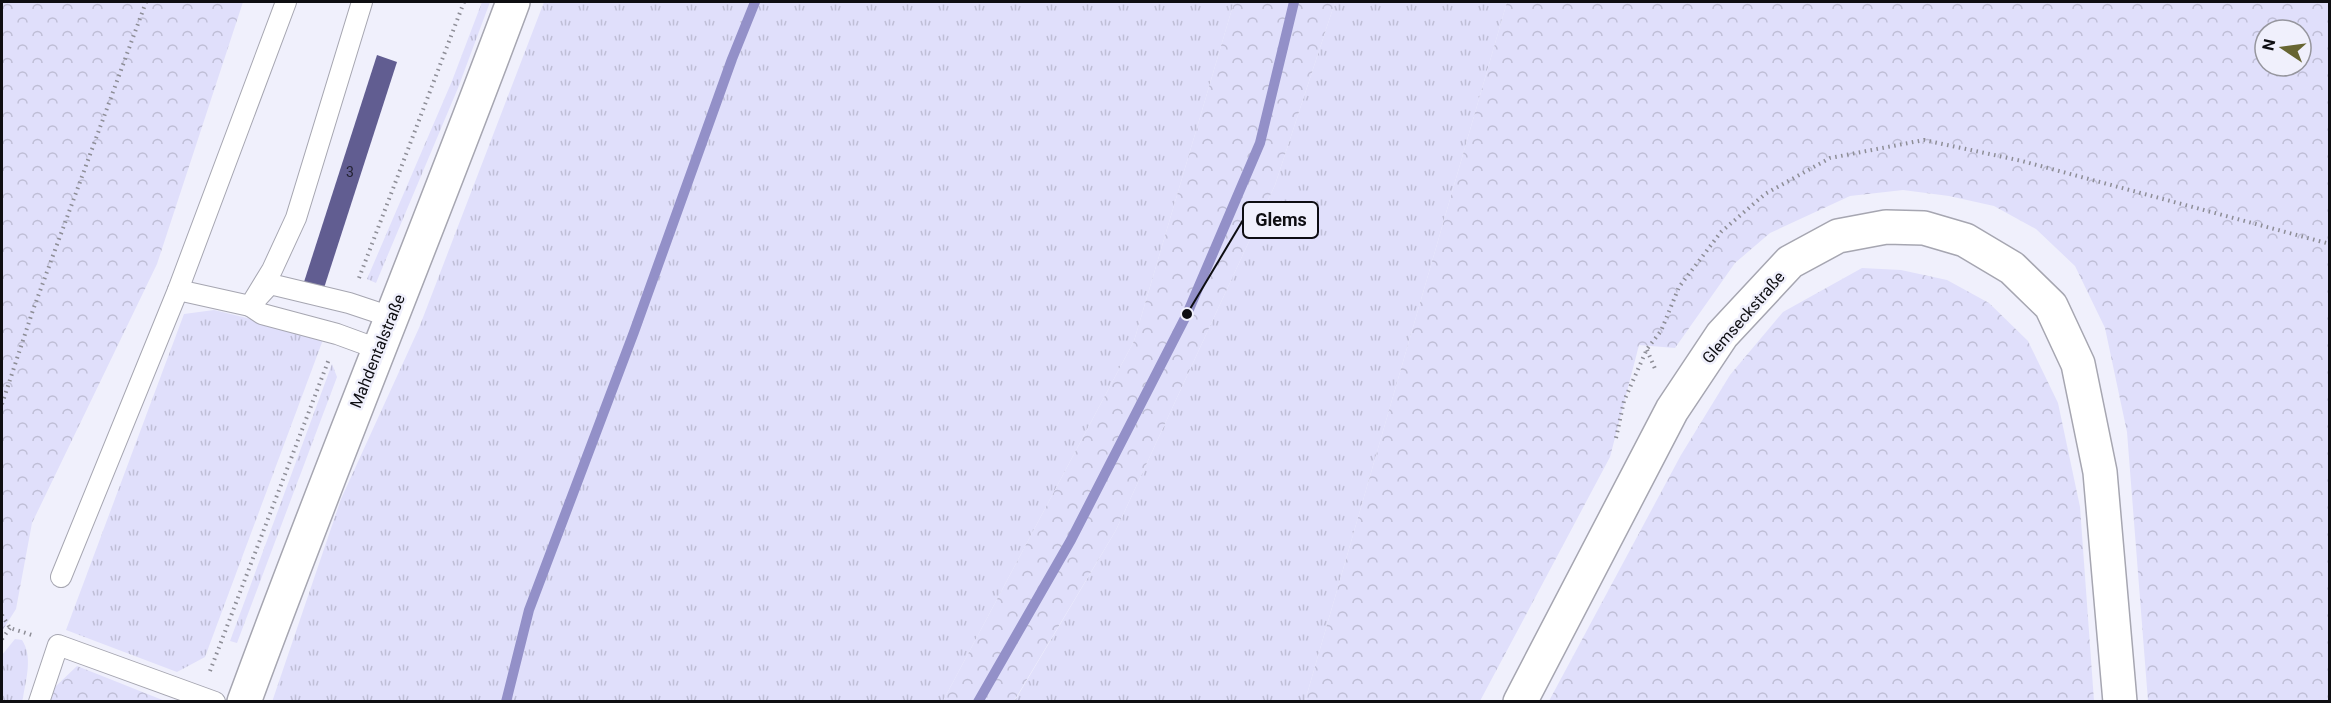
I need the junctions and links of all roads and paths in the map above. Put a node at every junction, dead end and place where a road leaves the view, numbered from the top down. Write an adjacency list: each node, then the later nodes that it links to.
1 (146, 2): 9 (path)
2 (286, 2): 5 (lane)
3 (362, 2): 6 (lane)
4 (513, 2): 7 (main road, Mahdentalstraße)
5 (178, 290): 6 (lane); 10 (lane)
6 (250, 306): 7 (lane); 8 (lane)
7 (391, 317): 8 (main road, Mahdentalstraße)
8 (378, 350): 15 (main road, Mahdentalstraße)
9 (2, 404)
10 (61, 577)
11 (2, 615): 12 (path)
12 (2, 639)
13 (39, 702): 14 (lane)
14 (215, 702)
15 (244, 702)
16 (1520, 702): 17 (main road, Glemseckstraße)
17 (2120, 702)

